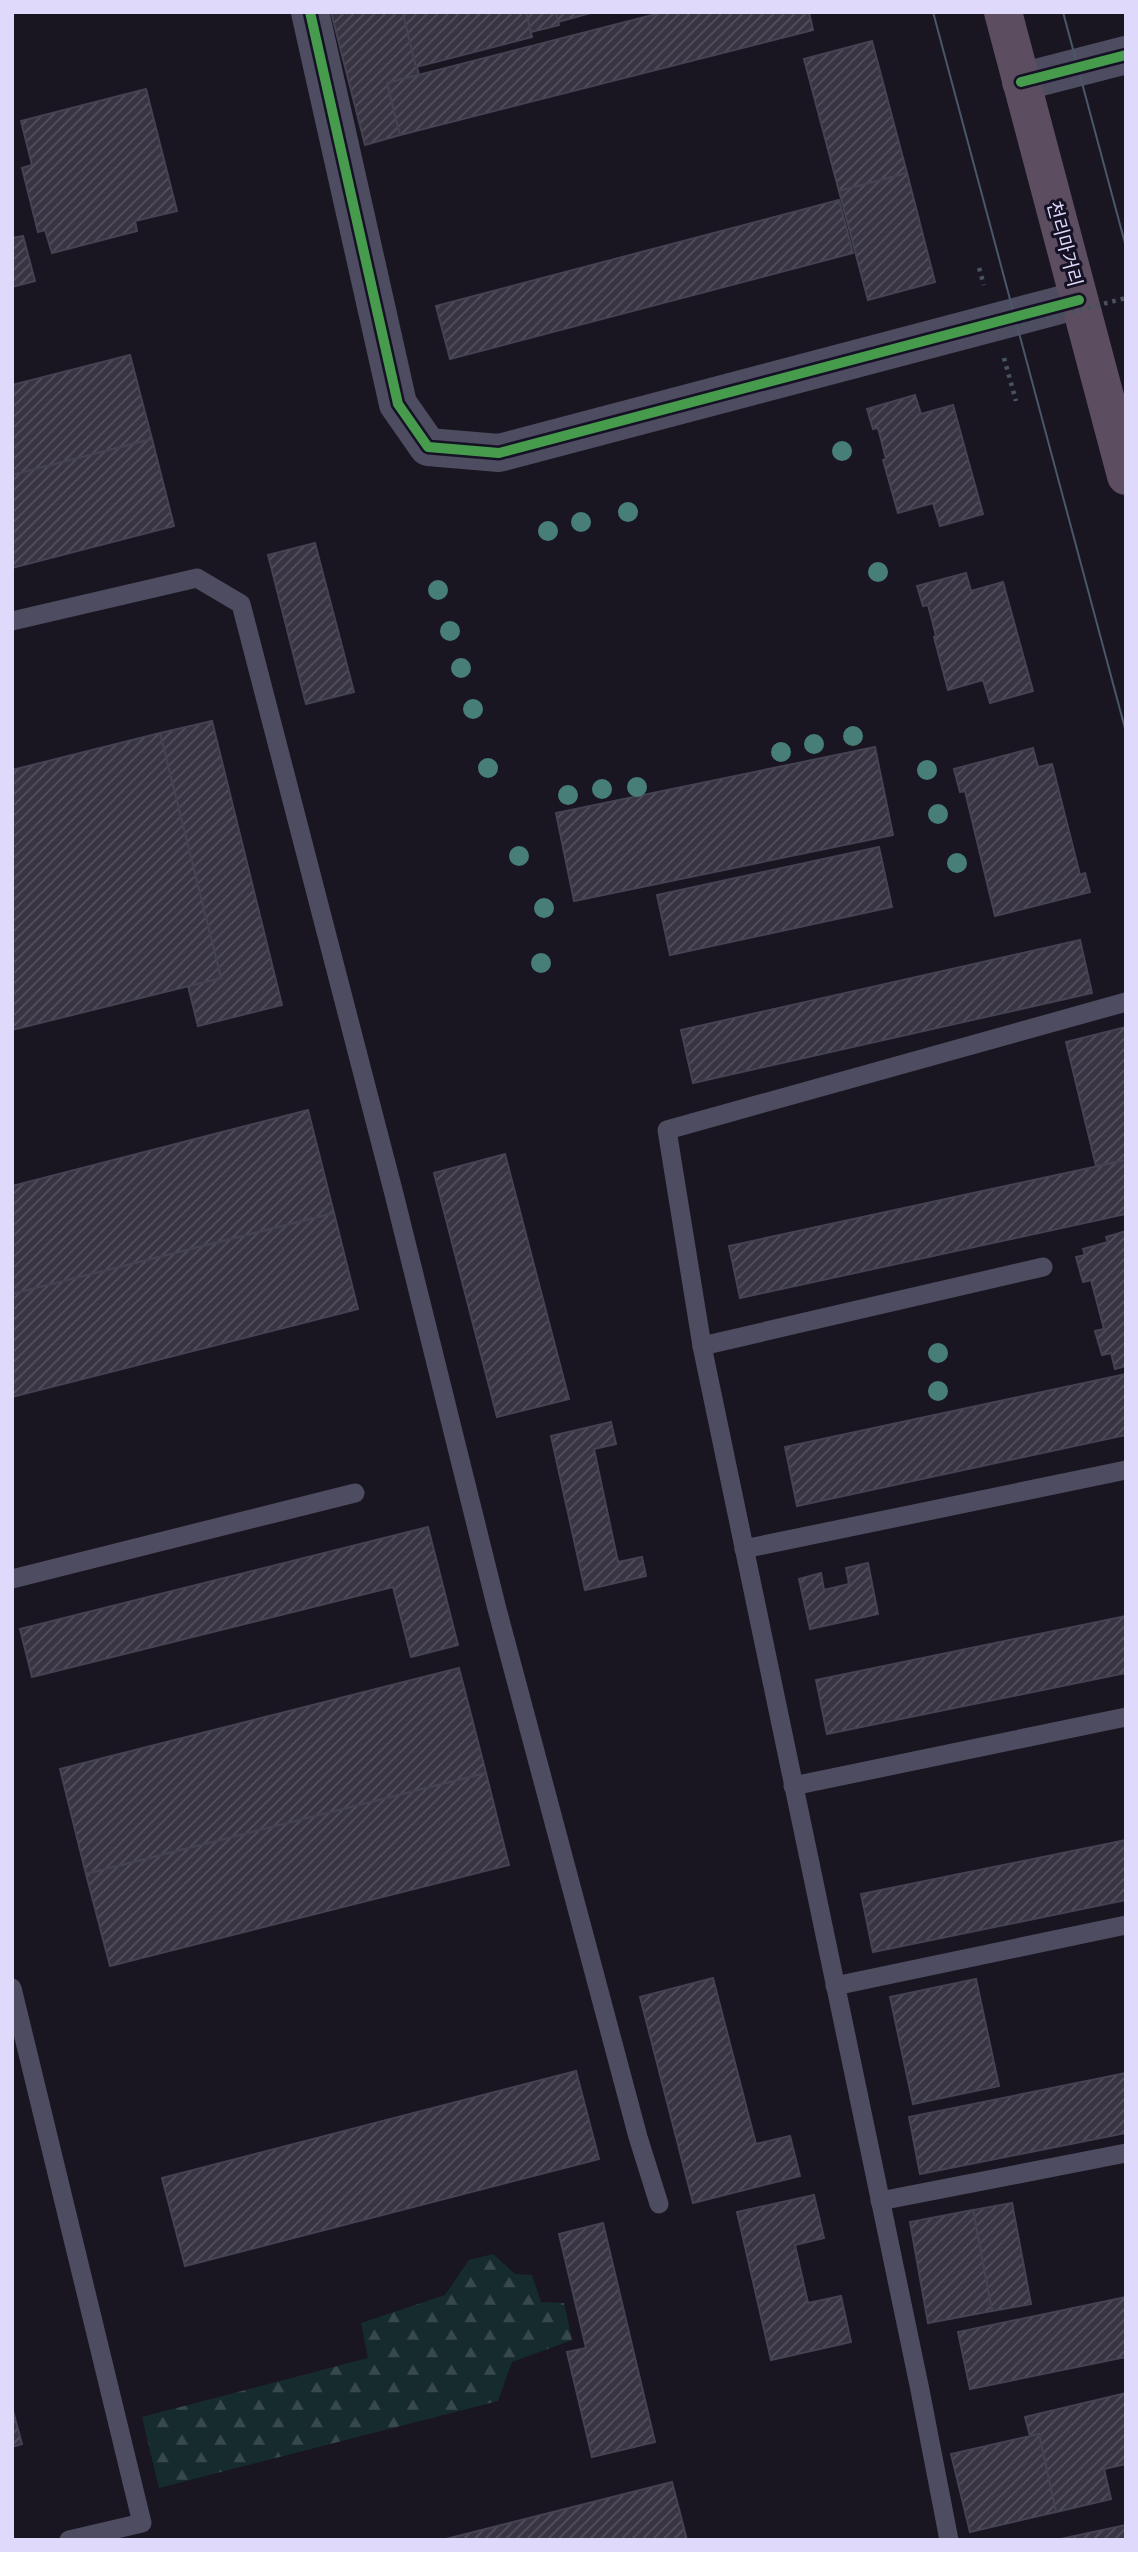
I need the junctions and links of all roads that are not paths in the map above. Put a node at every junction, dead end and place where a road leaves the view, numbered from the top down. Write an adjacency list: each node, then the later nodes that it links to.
1 (310, 12): 5 (street)
2 (1003, 12): 4 (highway, 천리마거리)
3 (1126, 55): 4 (street)
4 (1021, 82): 5 (highway, 천리마거리)
5 (1079, 300): 6 (highway, 천리마거리)
6 (1126, 476)
7 (12, 621): 22 (lane)
8 (1126, 1002): 10 (lane)
9 (1043, 1267): 10 (lane)
10 (702, 1346): 13 (lane)
11 (1126, 1469): 13 (lane)
12 (355, 1493): 14 (lane)
13 (744, 1549): 16 (lane)
14 (12, 1579)
15 (1126, 1717): 16 (lane)
16 (793, 1786): 18 (lane)
17 (1126, 1925): 18 (lane)
18 (835, 1986): 21 (lane)
19 (12, 1988): 23 (lane)
20 (1126, 2153): 21 (lane)
21 (880, 2201): 24 (lane)
22 (659, 2204)
23 (69, 2540)
24 (949, 2540)

